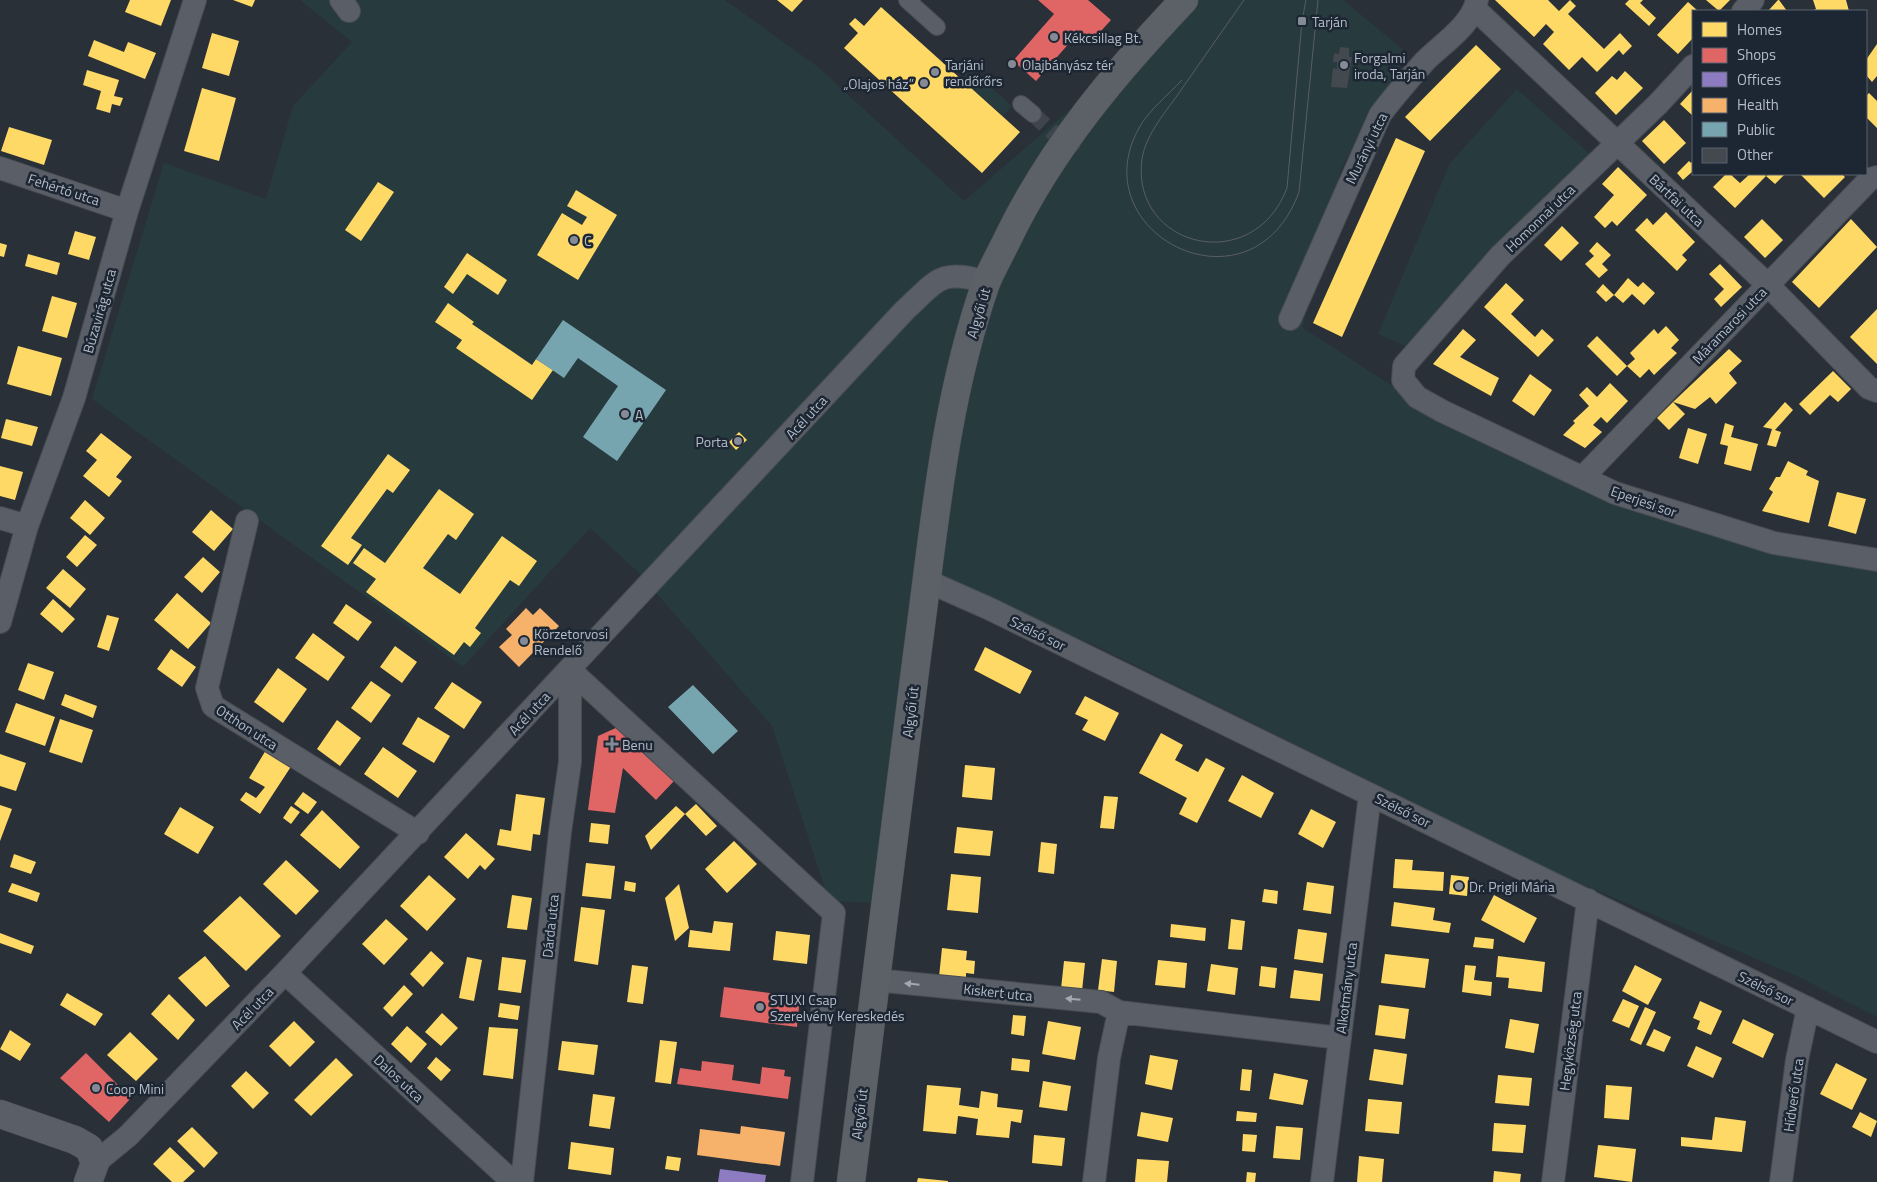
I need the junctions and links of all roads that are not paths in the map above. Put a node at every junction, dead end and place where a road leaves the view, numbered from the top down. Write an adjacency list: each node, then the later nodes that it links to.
1 (195, 0): 12 (street, Búzavirág utca)
2 (907, 0): 7 (street)
3 (1184, 0): 13 (main road, Algyői út)
4 (1753, 0): 6 (street)
5 (1476, 4): 9 (street, Bártfai utca); 15 (street, Murányi utca)
6 (1744, 10)
7 (937, 28)
8 (1692, 67): 9 (street, Homonnai utca)
9 (1616, 144): 14 (street, Bártfai utca); 16 (street, Homonnai utca)
10 (0, 168): 12 (street, Fehértó utca)
11 (1877, 177): 14 (street, Máramarosi utca)
12 (127, 210): 21 (street, Búzavirág utca)
13 (987, 282): 23 (main road, Algyői út); 25 (street, Acél utca)
14 (1768, 285): 17 (street, Bártfai utca); 18 (street, Máramarosi utca)
15 (1290, 320)
16 (1403, 380): 18 (street, Eperjesi sor)
17 (1877, 391)
18 (1584, 476): 22 (street, Eperjesi sor)
19 (0, 518): 21 (street)
20 (247, 521): 27 (street, Otthon utca)
21 (27, 526): 24 (street, Búzavirág utca)
22 (1877, 560)
23 (927, 581): 26 (street, Szélső sor); 30 (main road, Algyői út)
24 (0, 622)
25 (570, 670): 27 (street, Acél utca); 38 (street, Dárda utca); 39 (street)
26 (1370, 795): 28 (street, Szélső sor); 33 (street, Alkotmány utca)
27 (418, 832): 29 (street, Acél utca)
28 (1588, 900): 31 (street, Szélső sor); 43 (street, Hegyközség utca)
29 (285, 973): 36 (street, Acél utca); 37 (street, Dalos utca)
30 (875, 980): 32 (street, Kiskert utca, one-way to 30); 40 (main road, Algyői út)
31 (1808, 1008): 34 (street, Szélső sor); 44 (street, Hídverő utca)
32 (1120, 1012): 33 (street, Kiskert utca); 41 (street)
33 (1340, 1038): 42 (street, Alkotmány utca)
34 (1877, 1042)
35 (0, 1114): 36 (street)
36 (92, 1173)
37 (513, 1182)
38 (522, 1182)
39 (802, 1182)
40 (851, 1182)
41 (1094, 1182)
42 (1322, 1182)
43 (1553, 1182)
44 (1782, 1182)

